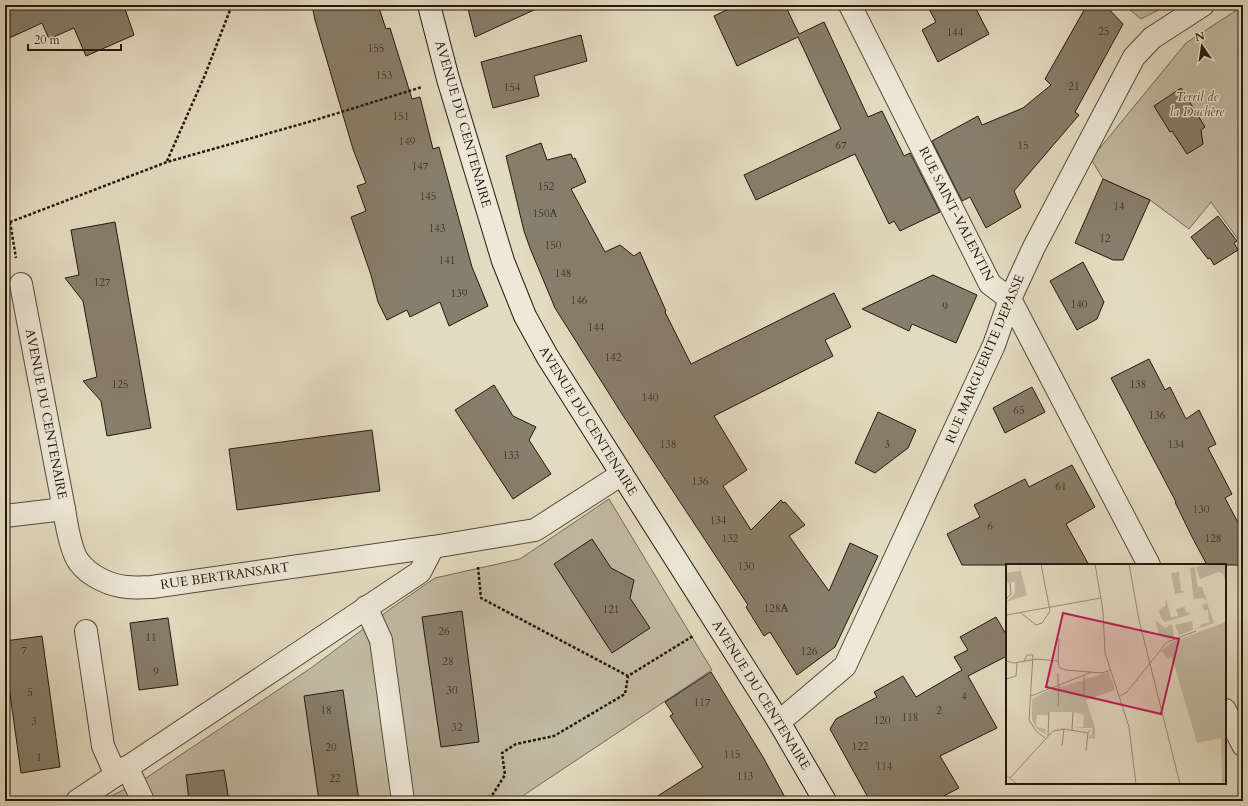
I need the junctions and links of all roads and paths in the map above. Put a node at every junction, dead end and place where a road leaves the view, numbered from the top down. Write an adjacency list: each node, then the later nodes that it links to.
1 (232, 5): 6 (path)
2 (429, 5): 5 (street, AVENUE DU CENTENAIRE)
3 (850, 5): 10 (street, RUE SAINT-VALENTIN)
4 (1203, 5): 10 (street, RUE MARGUERITE DEPASSE)
5 (448, 79): 6 (path); 11 (street, AVENUE DU CENTENAIRE)
6 (167, 162): 7 (path)
7 (10, 222): 8 (path); 9 (path)
8 (5, 224)
9 (21, 284): 12 (street, AVENUE DU CENTENAIRE)
10 (1010, 299): 16 (street, RUE SAINT-VALENTIN); 22 (street, RUE MARGUERITE DEPASSE)
11 (622, 474): 14 (street, RUE BERTRANSART); 18 (street, AVENUE DU CENTENAIRE)
12 (64, 509): 13 (street, AVENUE DU CENTENAIRE); 15 (street, RUE BERTRANSART)
13 (5, 516)
14 (474, 540): 15 (street, RUE BERTRANSART); 20 (path)
15 (433, 547): 17 (street)
16 (1148, 564)
17 (366, 607): 24 (street); 27 (street)
18 (715, 622): 20 (path); 22 (street, AVENUE DU CENTENAIRE)
19 (86, 631): 24 (street)
20 (628, 676): 28 (path)
21 (1226, 712): 23 (street)
22 (779, 722): 29 (street, AVENUE DU CENTENAIRE)
23 (1243, 745)
24 (122, 771): 25 (street); 26 (street)
25 (77, 801)
26 (143, 801)
27 (403, 801)
28 (484, 801)
29 (825, 801)

